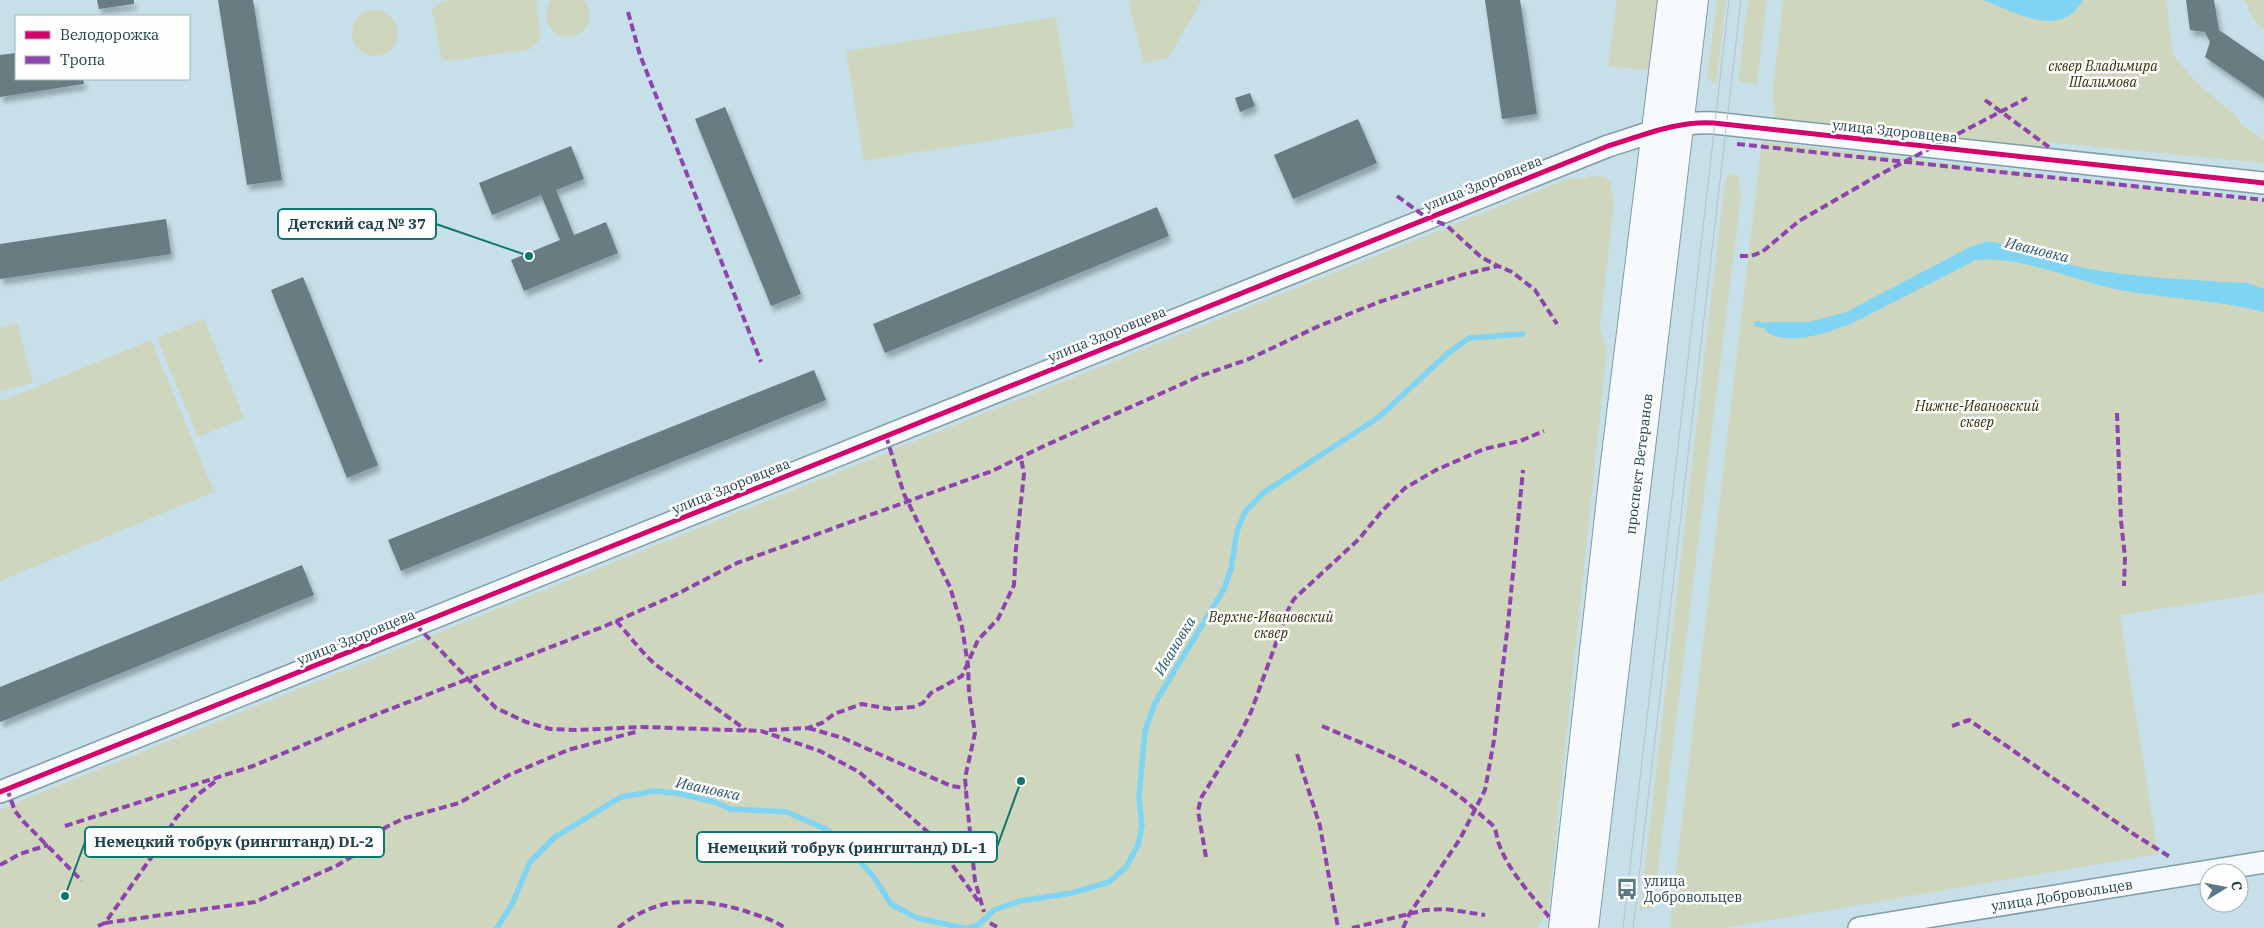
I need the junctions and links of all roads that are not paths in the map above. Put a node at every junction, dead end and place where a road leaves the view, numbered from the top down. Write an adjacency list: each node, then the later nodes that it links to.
1 (1672, 0): 3 (main road, проспект Ветеранов)
2 (1694, 0): 3 (main road, проспект Ветеранов)
3 (1668, 129): 4 (street, улица Здоровцева); 5 (street, улица Здоровцева); 7 (main road, проспект Ветеранов); 8 (main road, проспект Ветеранов)
4 (2264, 183)
5 (0, 792)
6 (2264, 862): 9 (street, улица Добровольцев)
7 (1563, 928)
8 (1584, 928)
9 (1859, 928)

